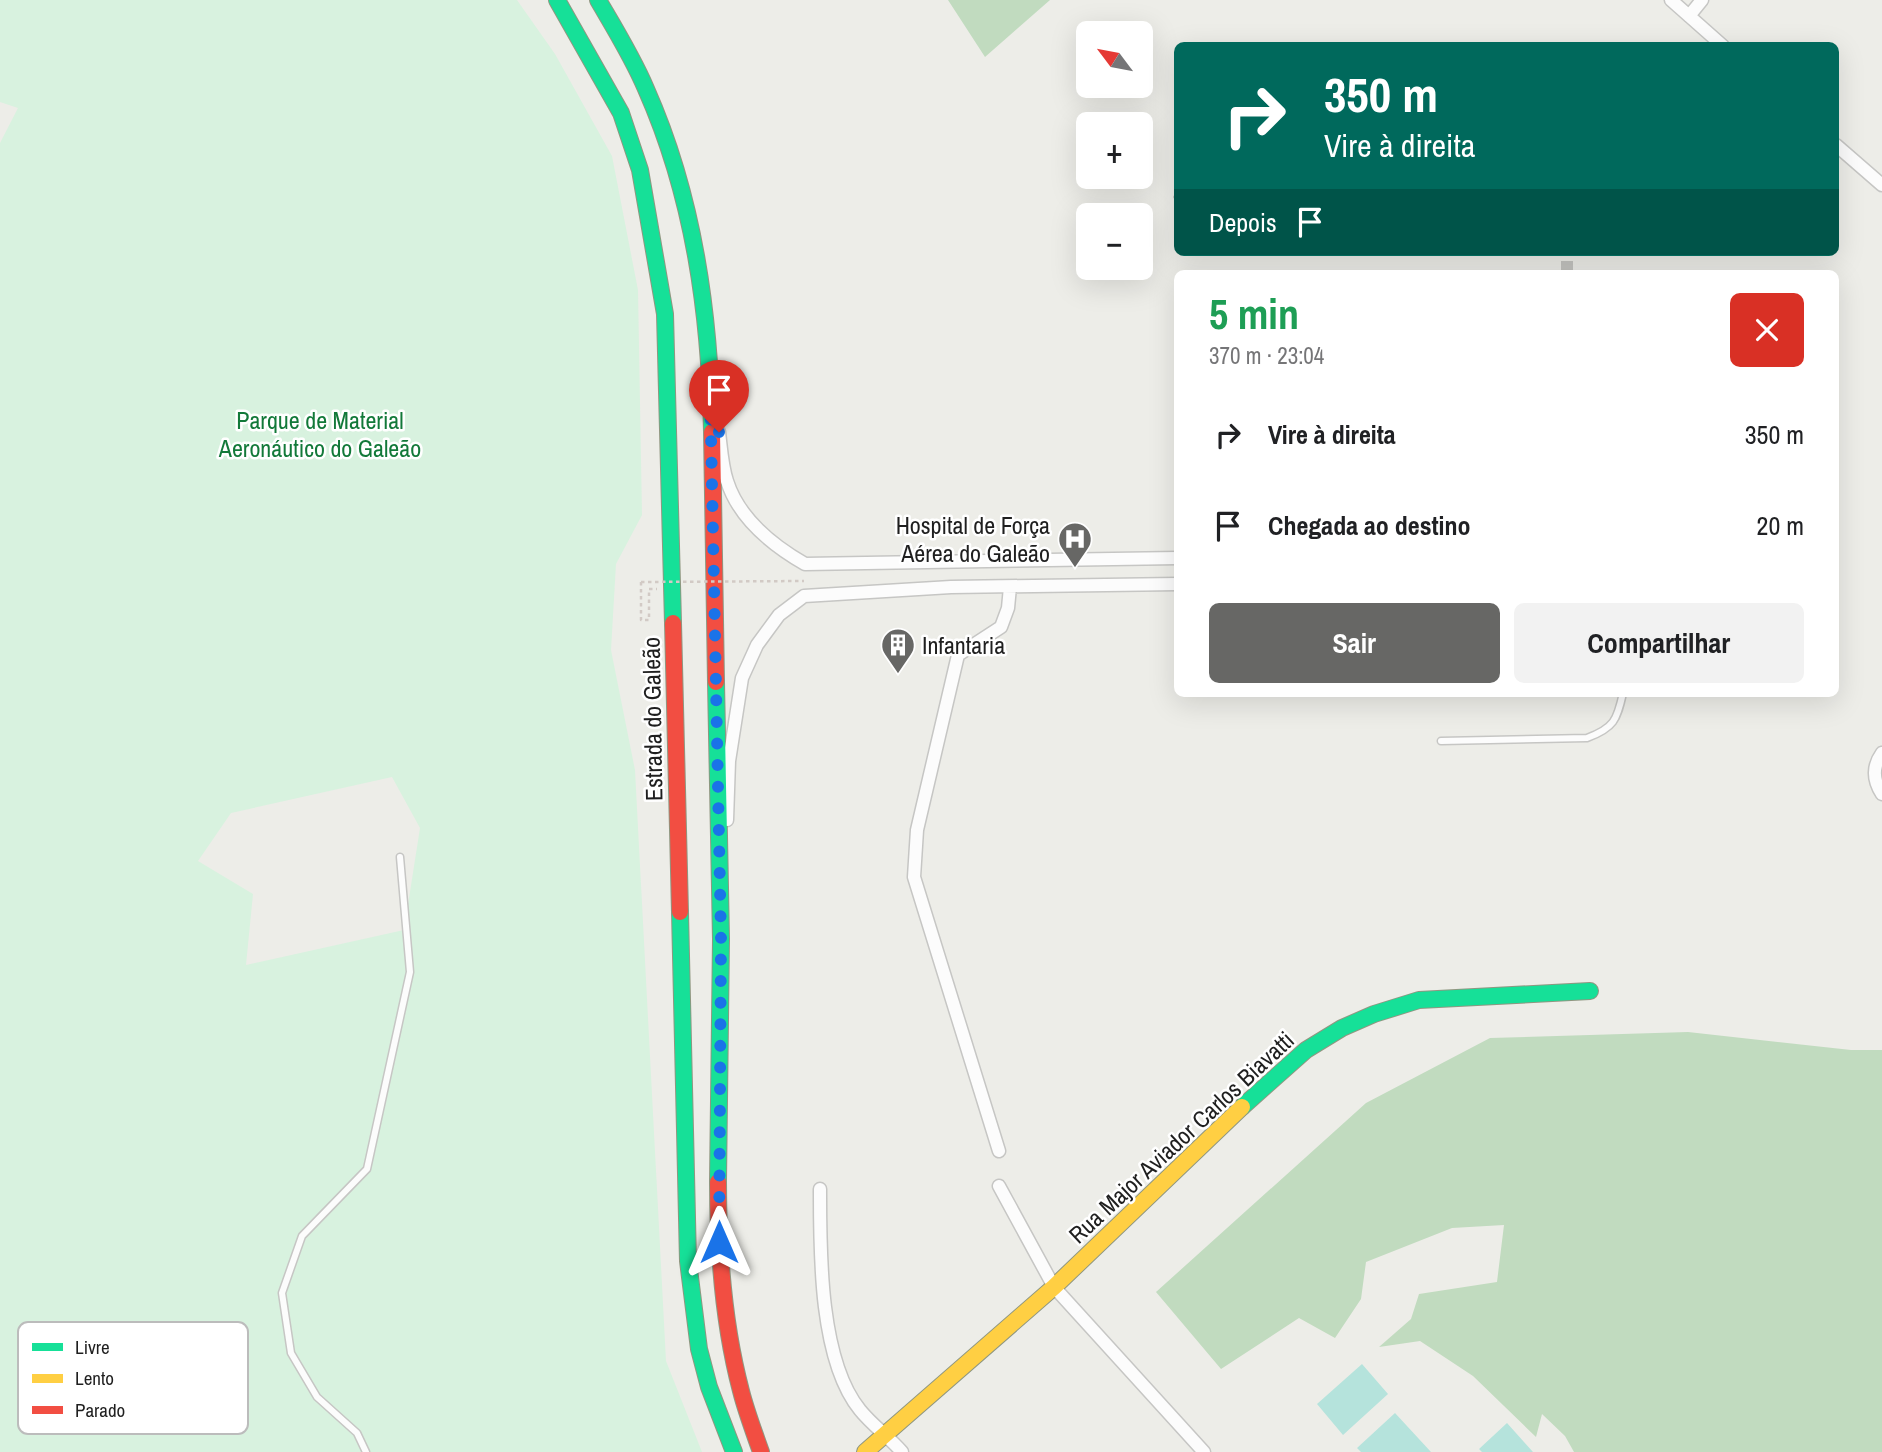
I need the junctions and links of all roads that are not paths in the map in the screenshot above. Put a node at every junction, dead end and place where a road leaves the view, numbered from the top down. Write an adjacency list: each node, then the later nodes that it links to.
1 (557, 0): 26 (main road, Estrada do Galeão)
2 (598, 0): 9 (main road)
3 (1671, 0): 5 (street)
4 (1702, 0): 5 (street)
5 (1689, 16): 6 (street)
6 (1718, 42)
7 (1839, 148): 8 (street)
8 (1882, 186)
9 (710, 383): 10 (street); 18 (main road)
10 (1174, 558)
11 (1174, 584): 12 (street)
12 (1010, 587): 18 (street); 20 (street)
13 (1622, 697): 14 (lane)
14 (1441, 741)
15 (1882, 753): 16 (street)
16 (1882, 794)
17 (400, 857): 25 (lane)
18 (721, 939): 27 (main road)
19 (1590, 991): 23 (main road, Rua Major Aviador Carlos Biavatti)
20 (999, 1151)
21 (999, 1186): 23 (street)
22 (820, 1189): 24 (street)
23 (1054, 1287): 24 (main road, Rua Major Aviador Carlos Biavatti); 30 (street)
24 (887, 1435): 28 (main road, Rua Major Aviador Carlos Biavatti); 29 (street)
25 (366, 1452)
26 (734, 1452)
27 (761, 1452)
28 (865, 1452)
29 (902, 1452)
30 (1204, 1452)

